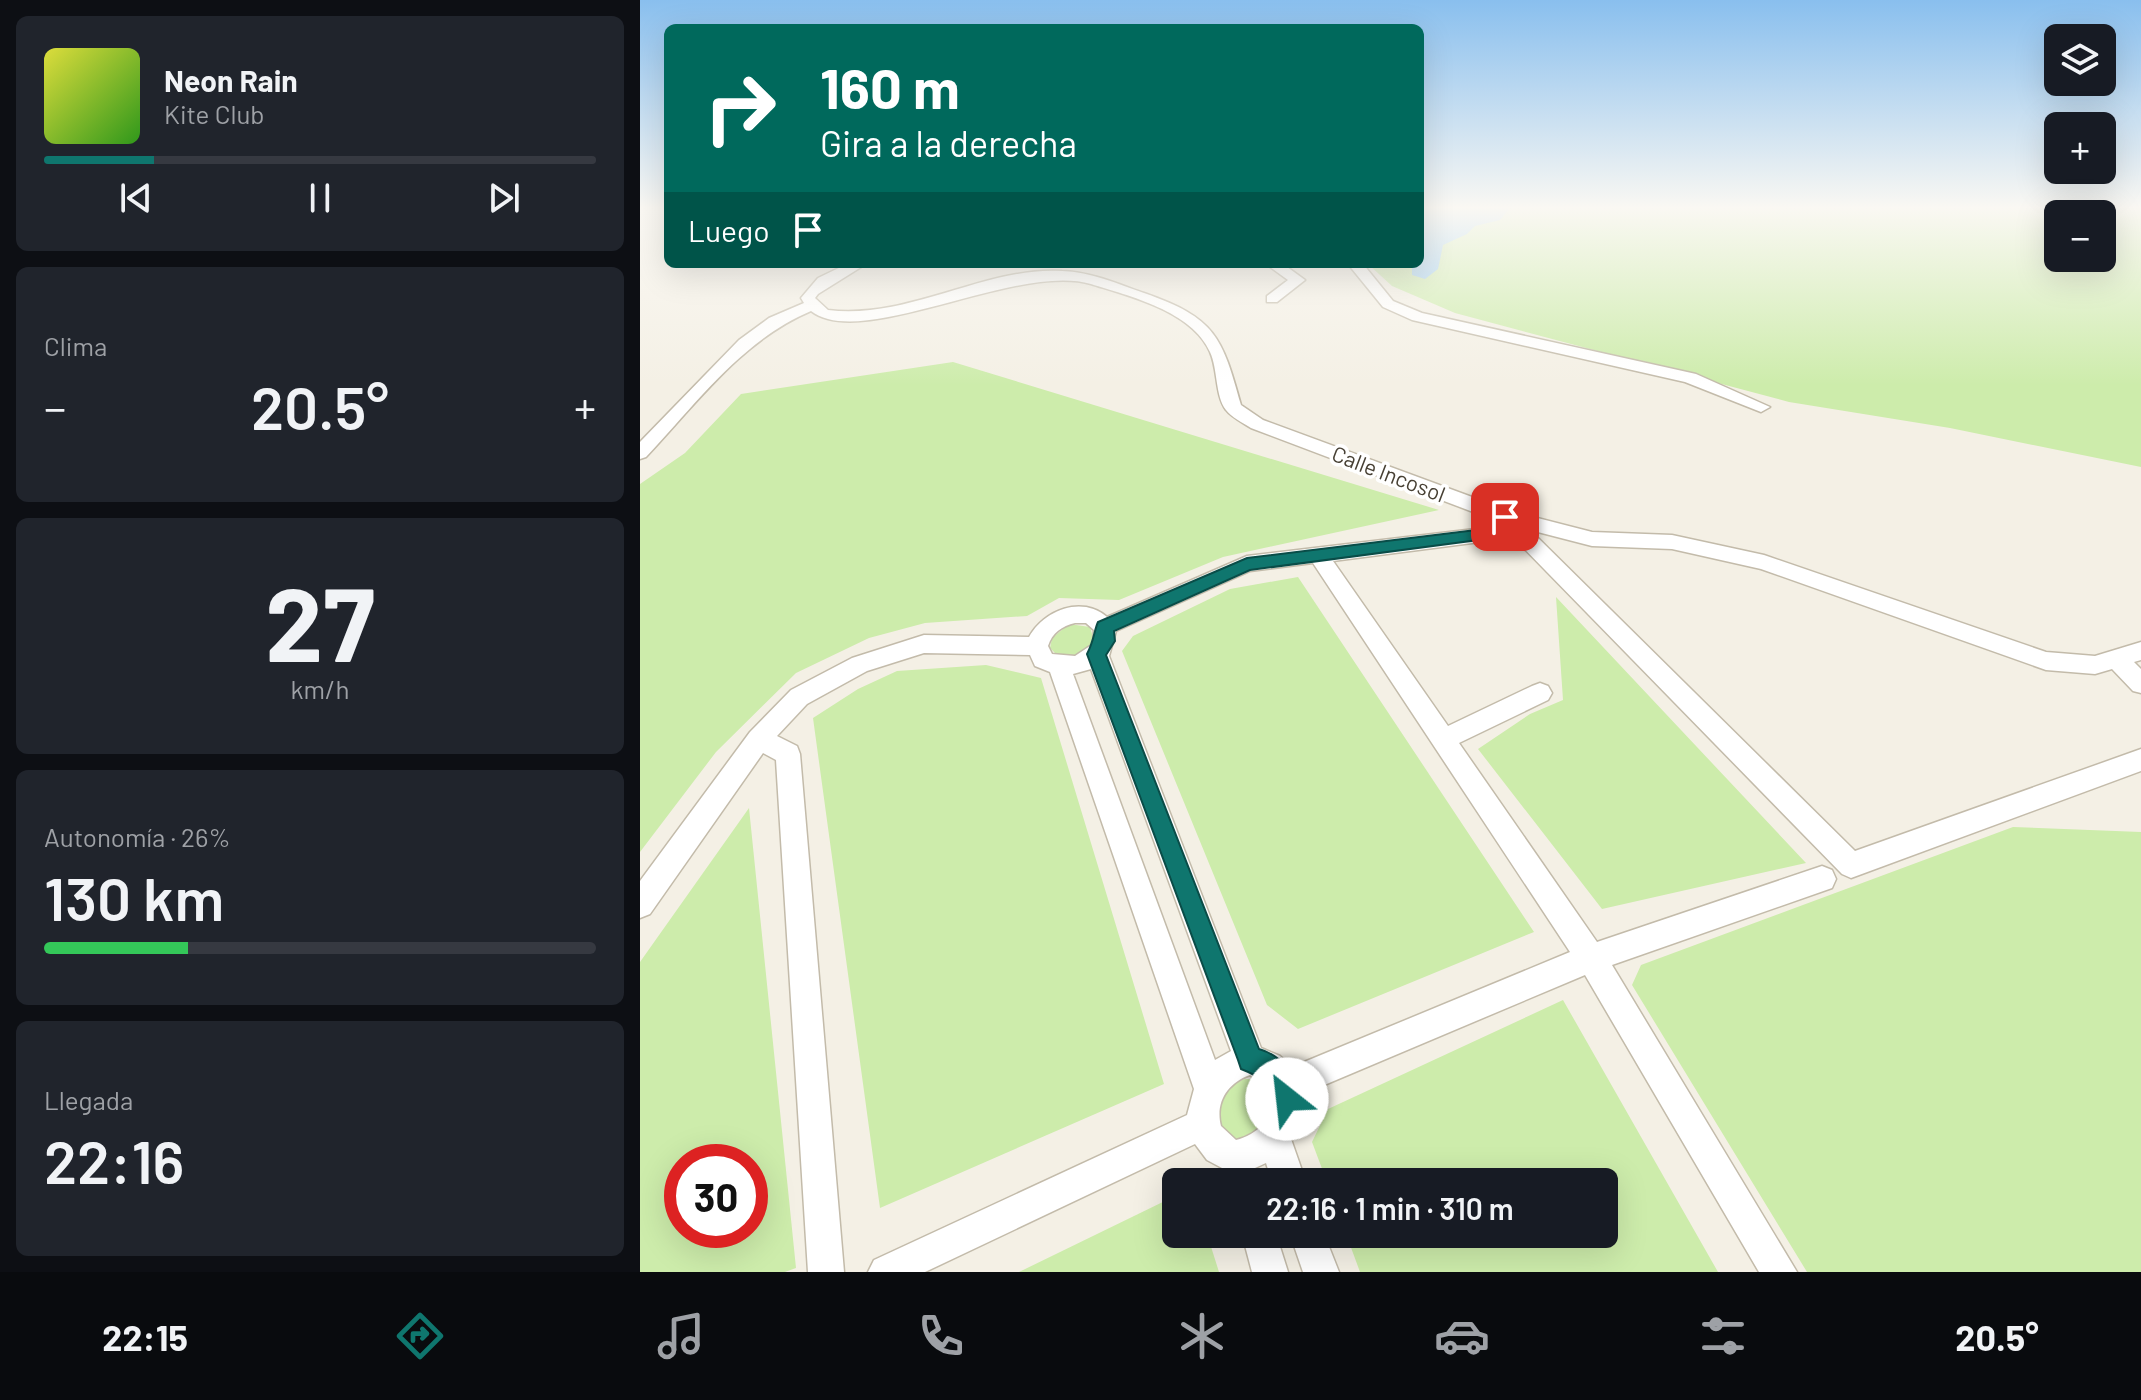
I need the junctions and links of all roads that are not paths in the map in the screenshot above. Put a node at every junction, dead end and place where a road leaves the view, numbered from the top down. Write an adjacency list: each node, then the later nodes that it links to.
1 (851, 268): 5 (street)
2 (1279, 268): 4 (street)
3 (1358, 268): 6 (street)
4 (1272, 299)
5 (813, 305): 7 (street); 8 (street, Calle Incosol)
6 (1761, 407)
7 (640, 453)
8 (1505, 517): 9 (street); 14 (street, Calle Incosol); 20 (street)
9 (1318, 555): 10 (street); 19 (street)
10 (1105, 627): 11 (street); 13 (street)
11 (1037, 646): 15 (street); 18 (street)
12 (2141, 651): 14 (street, Calle Incosol)
13 (1097, 654): 15 (street); 24 (street)
14 (2116, 659): 16 (street)
15 (1059, 667): 26 (street)
16 (2141, 684)
17 (1540, 693): 19 (street)
18 (759, 739): 22 (street); 34 (street)
19 (1443, 740): 23 (street)
20 (2141, 760)
21 (1822, 879): 23 (street)
22 (640, 904)
23 (1591, 958): 25 (street); 38 (street)
24 (1250, 1060): 25 (street); 26 (street)
25 (1285, 1086): 28 (street)
26 (1209, 1087): 27 (street)
27 (1203, 1124): 29 (street); 35 (street)
28 (1275, 1139): 30 (street); 31 (street)
29 (1238, 1168)
30 (1240, 1168)
31 (1284, 1168)
32 (1263, 1248): 36 (street)
33 (1312, 1248): 37 (street)
34 (826, 1272)
35 (886, 1272)
36 (1270, 1272)
37 (1321, 1272)
38 (1779, 1272)

